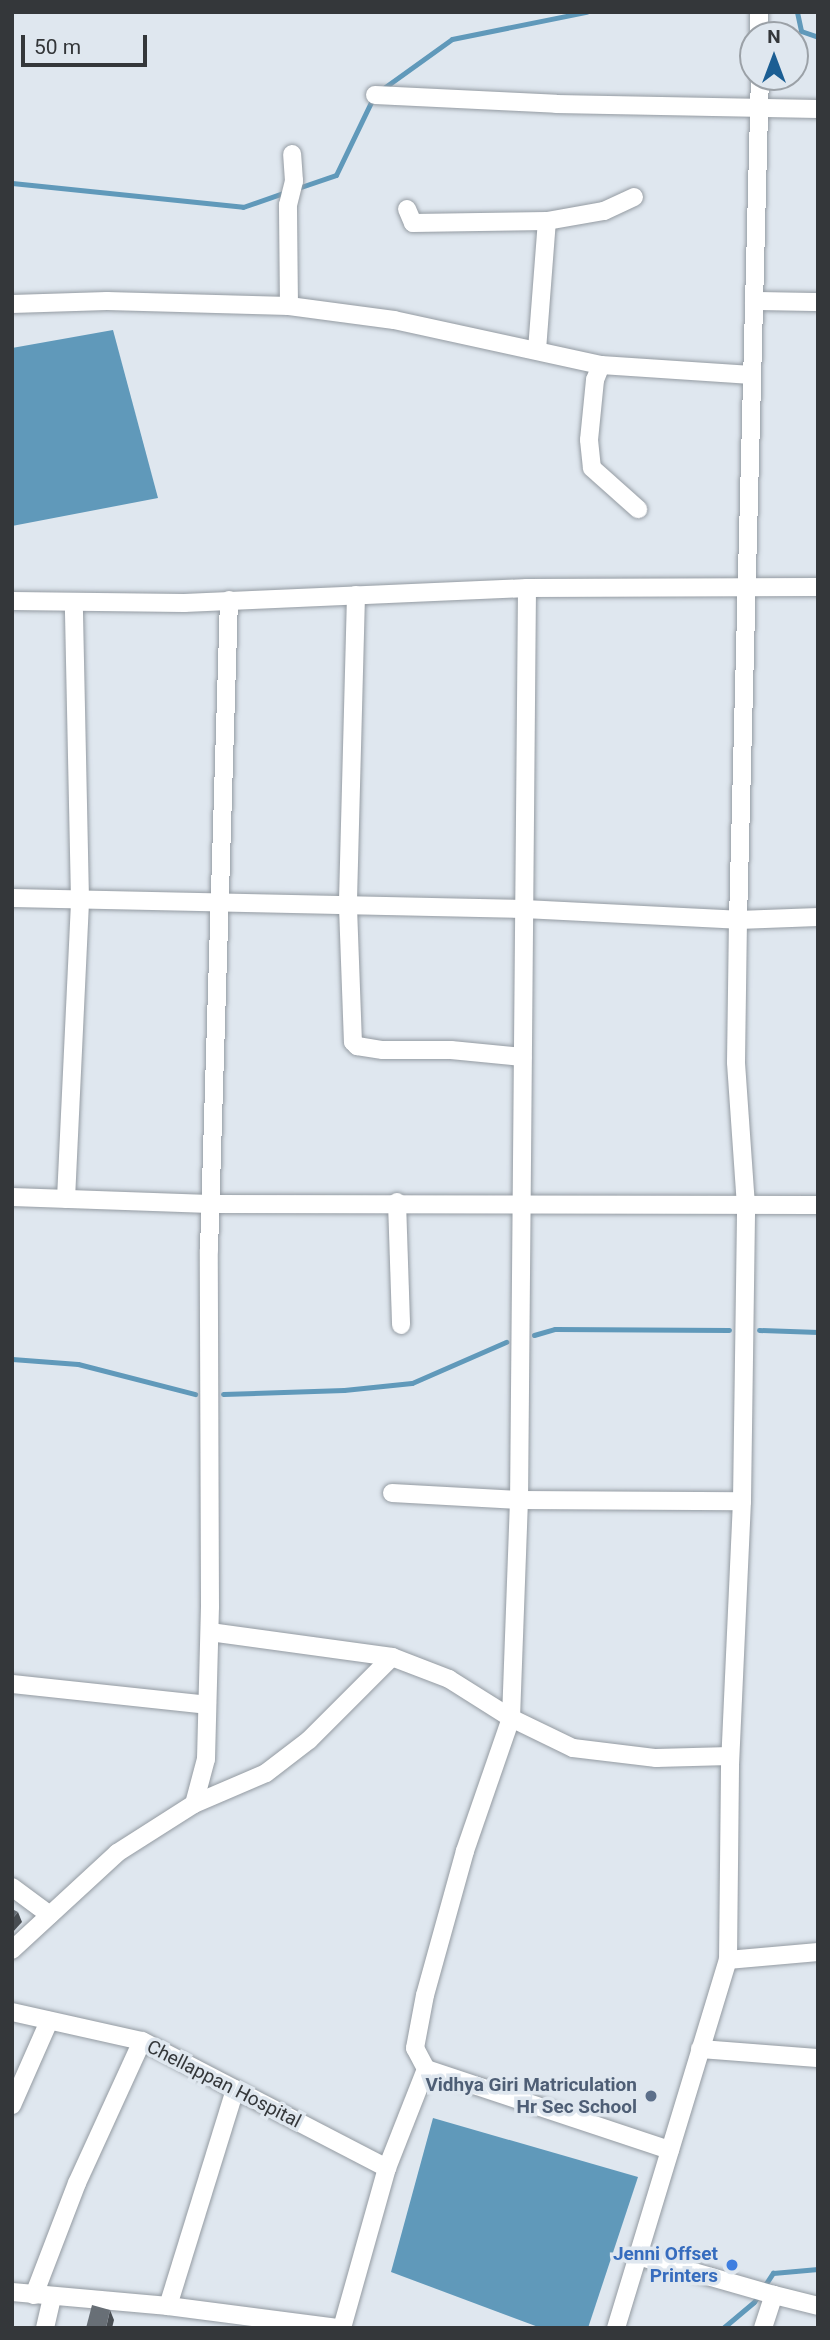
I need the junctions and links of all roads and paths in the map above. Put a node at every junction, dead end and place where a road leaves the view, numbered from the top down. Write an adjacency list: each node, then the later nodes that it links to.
1 (760, 91): 4 (street)
2 (374, 95): 4 (street)
3 (818, 109): 4 (street)
4 (760, 110): 9 (street)
5 (292, 154): 12 (street)
6 (634, 197): 8 (street)
7 (407, 209): 8 (street)
8 (547, 221): 13 (street)
9 (754, 301): 10 (street); 15 (street)
10 (818, 302)
11 (12, 304): 12 (street)
12 (289, 306): 13 (street)
13 (537, 350): 14 (street)
14 (601, 365): 15 (street); 16 (street)
15 (752, 375): 17 (street)
16 (638, 509)
17 (747, 585): 18 (street); 19 (street); 30 (street)
18 (818, 587)
19 (527, 588): 20 (street); 28 (street)
20 (356, 595): 21 (street); 27 (street)
21 (229, 600): 23 (street); 26 (street)
22 (12, 601): 23 (street)
23 (74, 603): 25 (street)
24 (12, 898): 25 (street)
25 (80, 900): 26 (street); 33 (street)
26 (217, 905): 27 (street); 36 (street)
27 (348, 907): 28 (street); 31 (street)
28 (524, 909): 30 (street); 31 (street)
29 (818, 917): 30 (street)
30 (738, 920): 38 (street)
31 (523, 1056): 35 (street)
32 (12, 1197): 33 (street)
33 (66, 1199): 36 (street)
34 (397, 1202): 35 (street); 36 (street); 39 (street)
35 (520, 1202): 38 (street); 41 (street)
36 (210, 1204): 43 (street)
37 (818, 1205): 38 (street)
38 (746, 1206): 42 (street)
39 (401, 1325)
40 (392, 1493): 41 (street)
41 (519, 1500): 42 (street); 47 (street)
42 (742, 1501): 48 (street)
43 (210, 1632): 44 (street); 46 (street)
44 (392, 1657): 47 (street); 49 (street)
45 (12, 1684): 46 (street)
46 (207, 1705): 49 (street)
47 (511, 1718): 48 (street); 60 (street)
48 (730, 1756): 54 (street)
49 (194, 1804): 51 (street)
50 (12, 1887): 51 (street)
51 (50, 1915): 52 (street)
52 (12, 1950)
53 (818, 1952): 54 (street)
54 (728, 1960): 58 (street)
55 (12, 2012): 56 (street, Chellappan Hospital)
56 (49, 2021): 57 (street, Chellappan Hospital); 62 (street)
57 (142, 2041): 61 (street, Chellappan Hospital); 68 (street)
58 (700, 2049): 59 (street); 63 (street)
59 (818, 2058)
60 (426, 2069): 63 (street); 64 (street)
61 (235, 2089): 64 (street, Chellappan Hospital); 69 (street)
62 (12, 2105)
63 (670, 2150): 65 (street)
64 (387, 2168): 72 (street)
65 (638, 2256): 67 (street); 73 (street)
66 (12, 2292): 68 (street)
67 (774, 2295): 70 (street); 74 (street)
68 (43, 2296): 69 (street); 71 (street)
69 (169, 2306): 72 (street)
70 (818, 2306)
71 (45, 2328)
72 (340, 2328)
73 (616, 2328)
74 (763, 2328)

